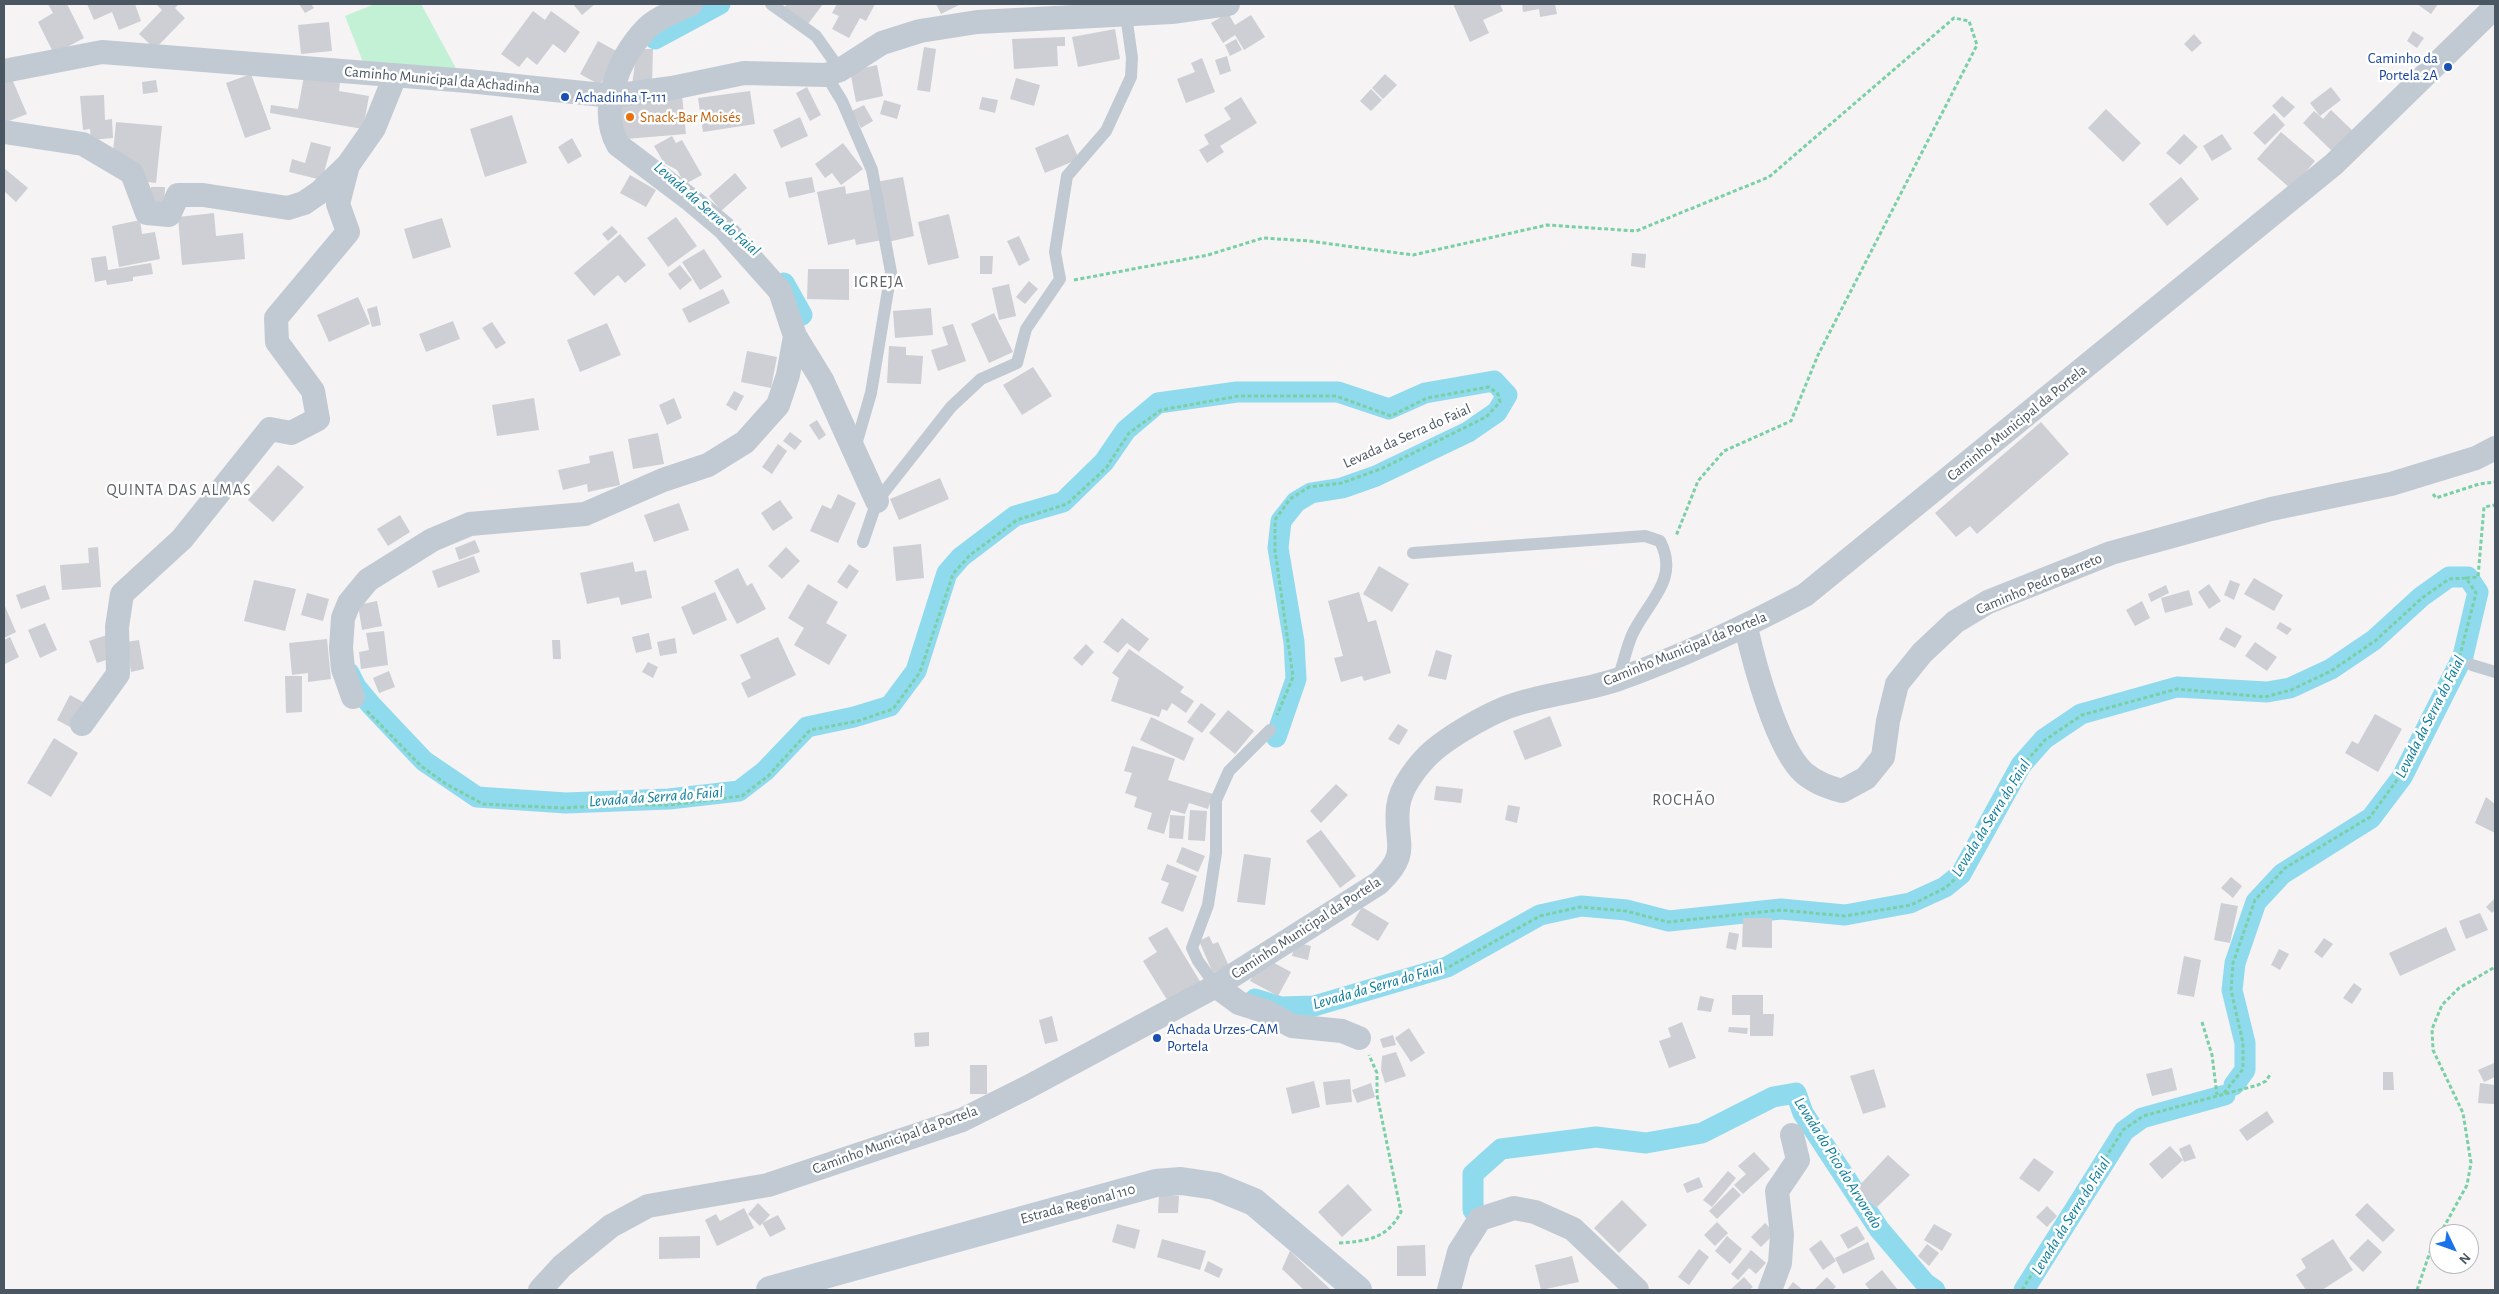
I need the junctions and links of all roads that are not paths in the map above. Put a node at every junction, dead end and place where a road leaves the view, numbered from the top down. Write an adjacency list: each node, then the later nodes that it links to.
1 (691, 4): 9 (street)
2 (771, 4): 7 (lane)
3 (1228, 4): 5 (street)
4 (2495, 6): 18 (street, Caminho Municipal da Portela)
5 (1126, 15): 7 (street); 15 (lane)
6 (4, 71): 8 (street, Caminho Municipal da Achadinha)
7 (833, 73): 9 (street, Caminho Municipal da Achadinha); 13 (lane)
8 (395, 76): 9 (street, Caminho Municipal da Achadinha); 11 (street)
9 (612, 96): 12 (street)
10 (4, 132): 11 (street)
11 (348, 165): 23 (street)
12 (795, 336): 13 (street); 22 (street)
13 (855, 448): 15 (street)
14 (2495, 448): 18 (street, Caminho Pedro Barreto)
15 (877, 501): 16 (lane)
16 (863, 542)
17 (1413, 553): 21 (lane)
18 (1746, 627): 21 (street, Caminho Municipal da Portela)
19 (2472, 665): 20 (lane)
20 (2495, 672)
21 (1618, 679): 25 (street, Caminho Municipal da Portela)
22 (353, 697)
23 (82, 724)
24 (1270, 730): 25 (lane)
25 (1216, 986): 26 (street); 28 (street, Caminho Municipal da Portela)
26 (1358, 1038)
27 (1792, 1135): 33 (street)
28 (540, 1290)
29 (770, 1290): 30 (main road, Estrada Regional 110)
30 (1358, 1290)
31 (1449, 1290): 32 (street)
32 (1638, 1290)
33 (1770, 1290)

